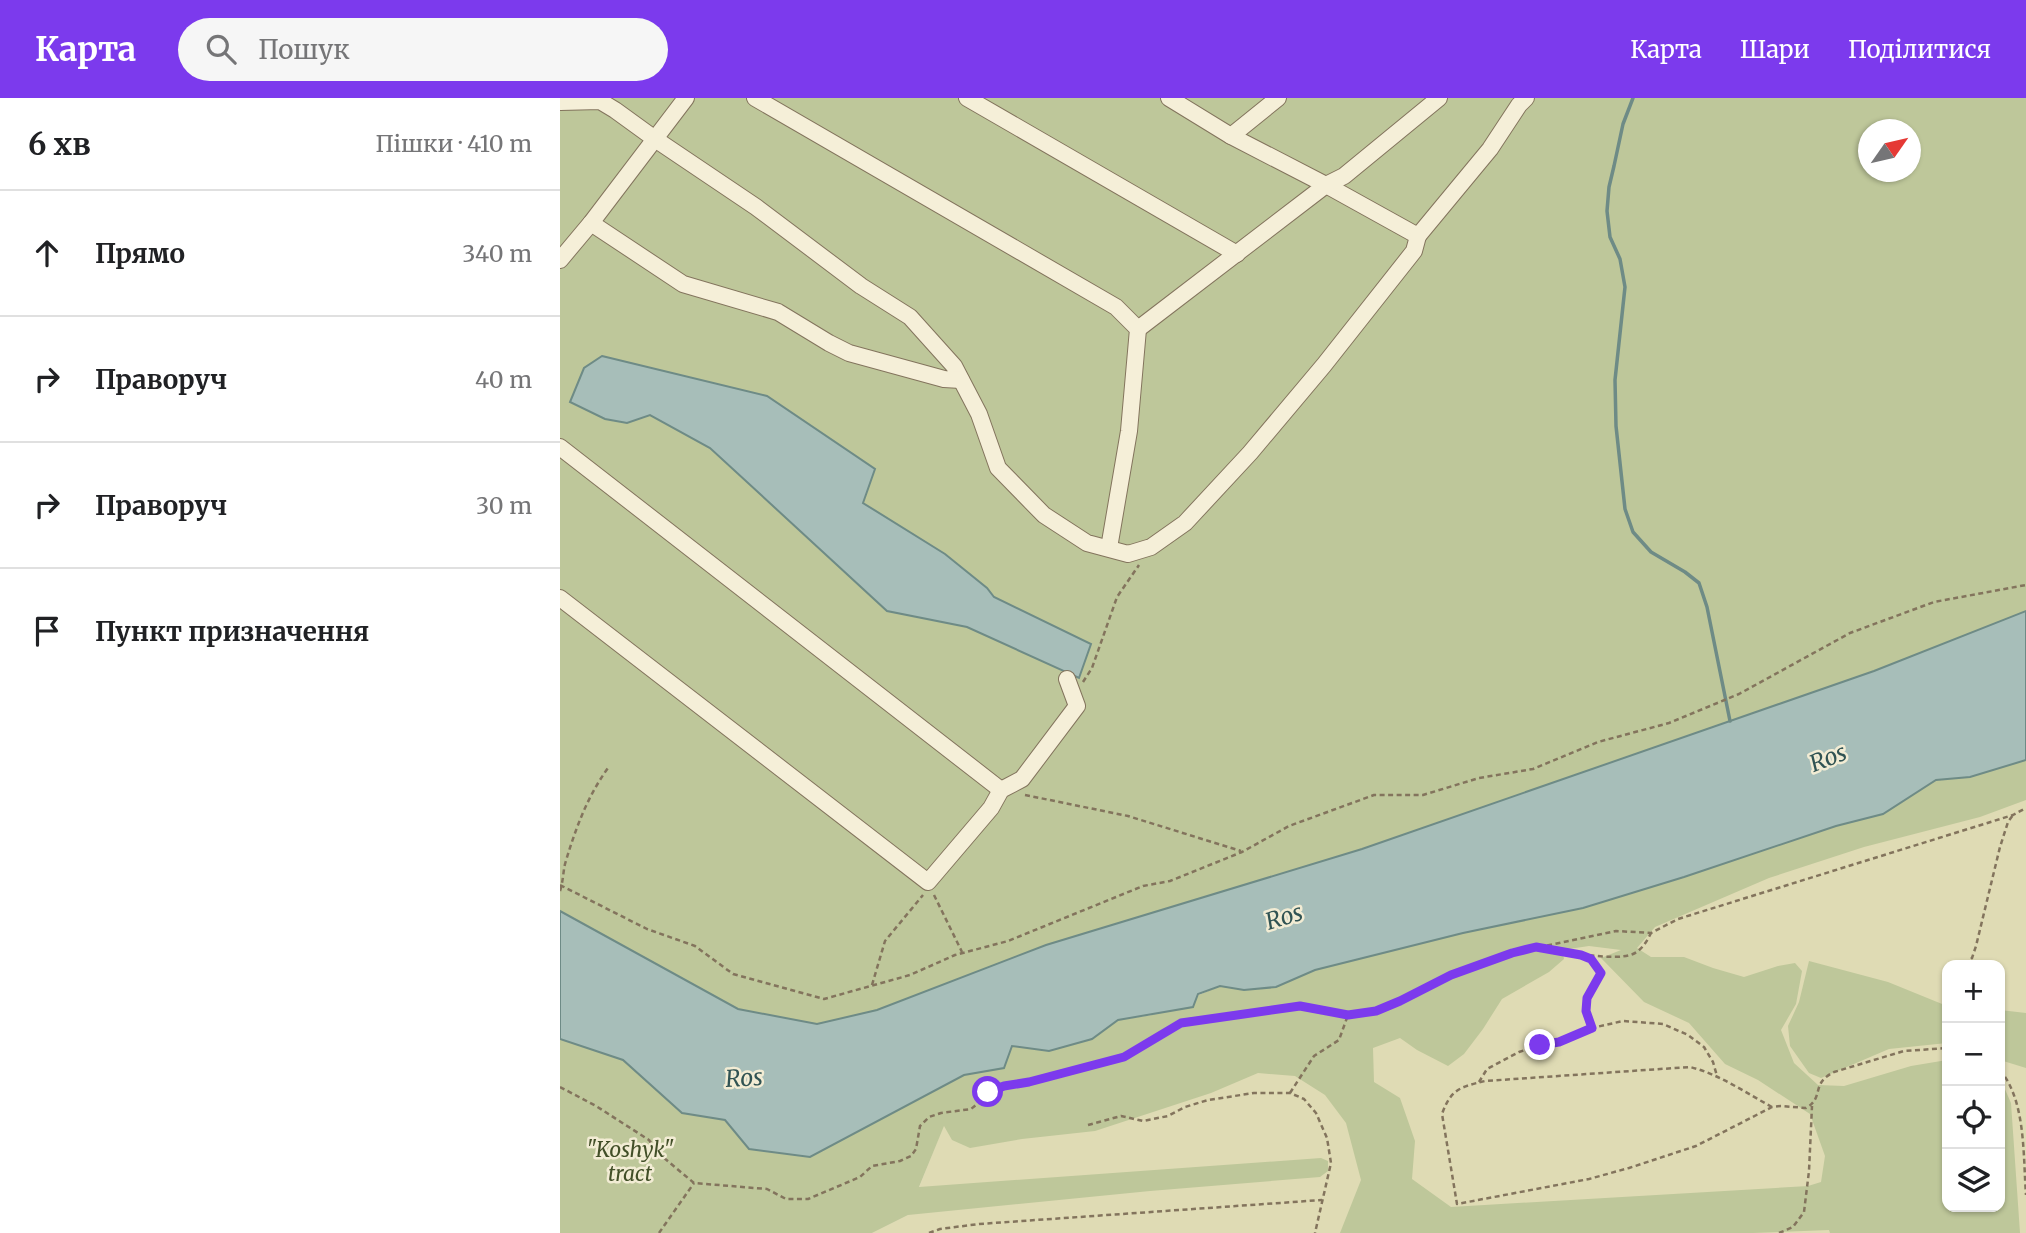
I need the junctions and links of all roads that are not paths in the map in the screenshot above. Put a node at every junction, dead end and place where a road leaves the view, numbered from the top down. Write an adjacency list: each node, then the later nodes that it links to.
1 (686, 98): 10 (street)
2 (755, 98): 16 (street)
3 (967, 98): 14 (street)
4 (1169, 98): 9 (street)
5 (1278, 98): 9 (street)
6 (1439, 98): 11 (street)
7 (1527, 98): 13 (street)
8 (560, 102): 10 (street)
9 (1231, 136): 11 (street)
10 (655, 139): 12 (street); 17 (street)
11 (1326, 185): 13 (street); 14 (street)
12 (591, 223): 15 (street); 17 (street)
13 (1418, 236): 19 (street)
14 (1237, 254): 16 (street)
15 (560, 260)
16 (1138, 329): 19 (street)
17 (961, 380): 19 (street)
18 (560, 447): 22 (street)
19 (1109, 548)
20 (560, 598): 22 (street)
21 (1067, 679): 22 (street)
22 (1001, 790)

